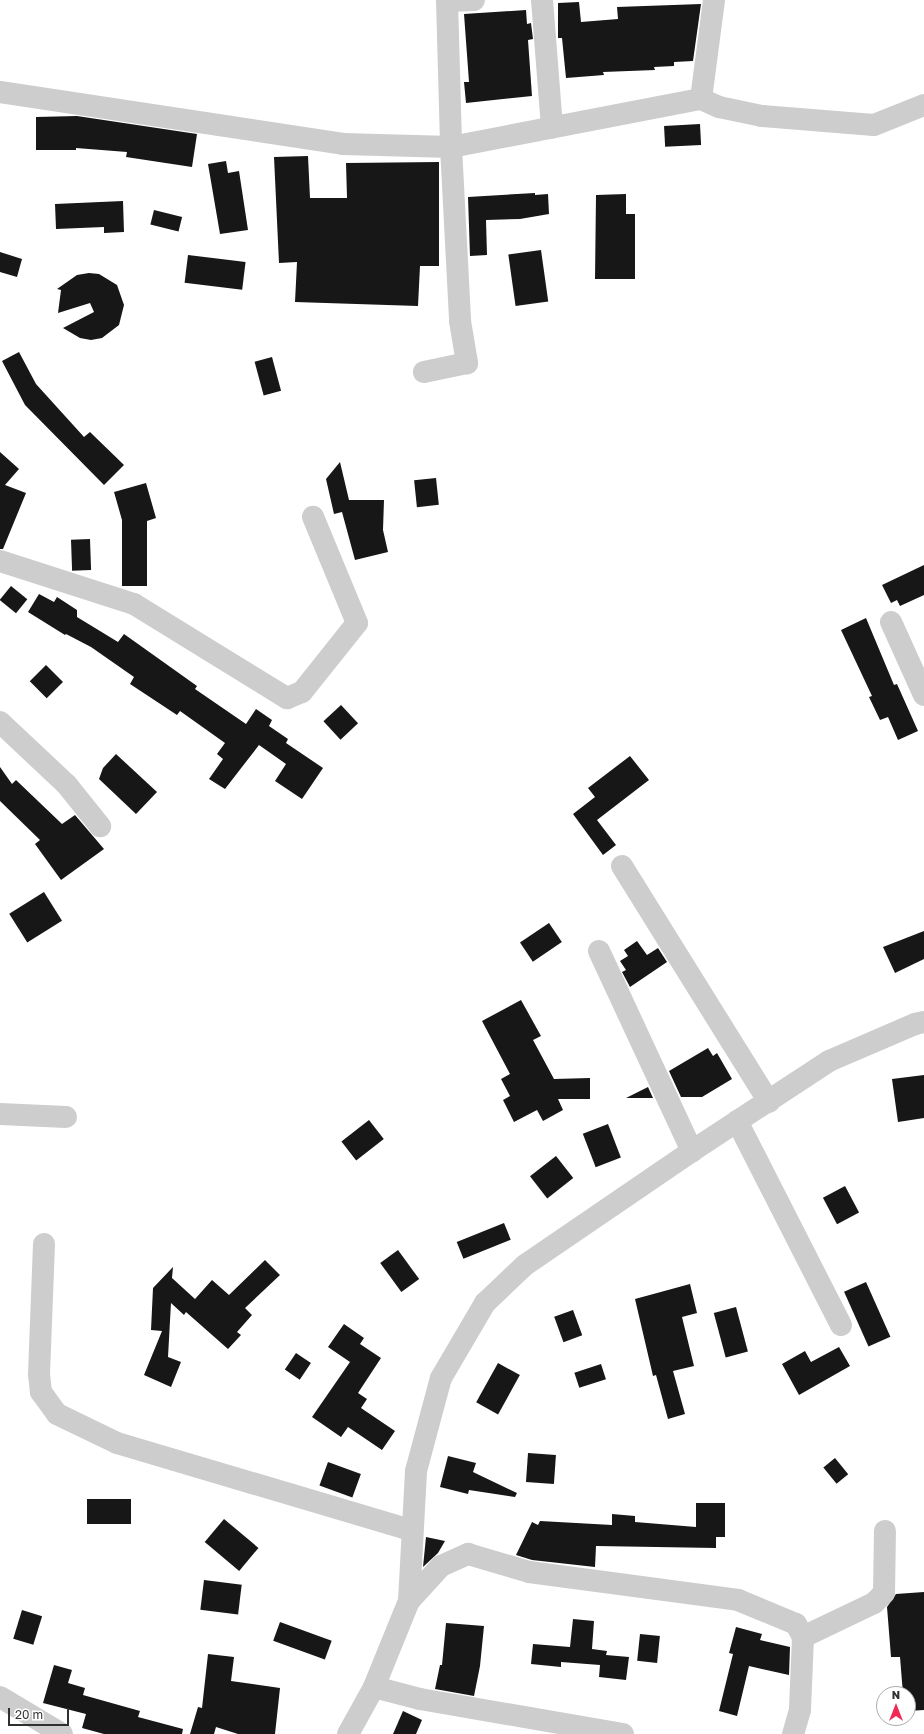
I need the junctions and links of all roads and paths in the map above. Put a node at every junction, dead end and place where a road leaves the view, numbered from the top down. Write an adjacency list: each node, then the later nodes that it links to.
1 (448, 0): 2 (street); 9 (street)
2 (474, 0)
3 (542, 0): 8 (street)
4 (714, 0): 6 (street)
5 (0, 92): 9 (street)
6 (701, 99): 7 (street); 8 (street)
7 (924, 105)
8 (552, 128): 9 (street)
9 (451, 147): 10 (street)
10 (424, 372)
11 (313, 517): 12 (street)
12 (0, 561)
13 (891, 622): 14 (street)
14 (924, 695)
15 (0, 722): 16 (street)
16 (100, 826)
17 (622, 866): 20 (street)
18 (599, 951): 24 (street)
19 (924, 1022): 20 (street)
20 (769, 1102): 23 (street)
21 (0, 1114): 22 (street)
22 (66, 1117)
23 (737, 1122): 24 (street); 26 (street)
24 (692, 1150): 27 (street)
25 (44, 1244): 27 (street)
26 (841, 1325)
27 (411, 1530): 29 (street)
28 (885, 1531): 30 (street)
29 (409, 1601): 30 (street); 31 (street)
30 (803, 1637): 36 (street)
31 (374, 1687): 34 (street); 35 (street)
32 (0, 1697): 33 (street)
33 (62, 1734)
34 (348, 1734)
35 (623, 1734)
36 (793, 1734)

